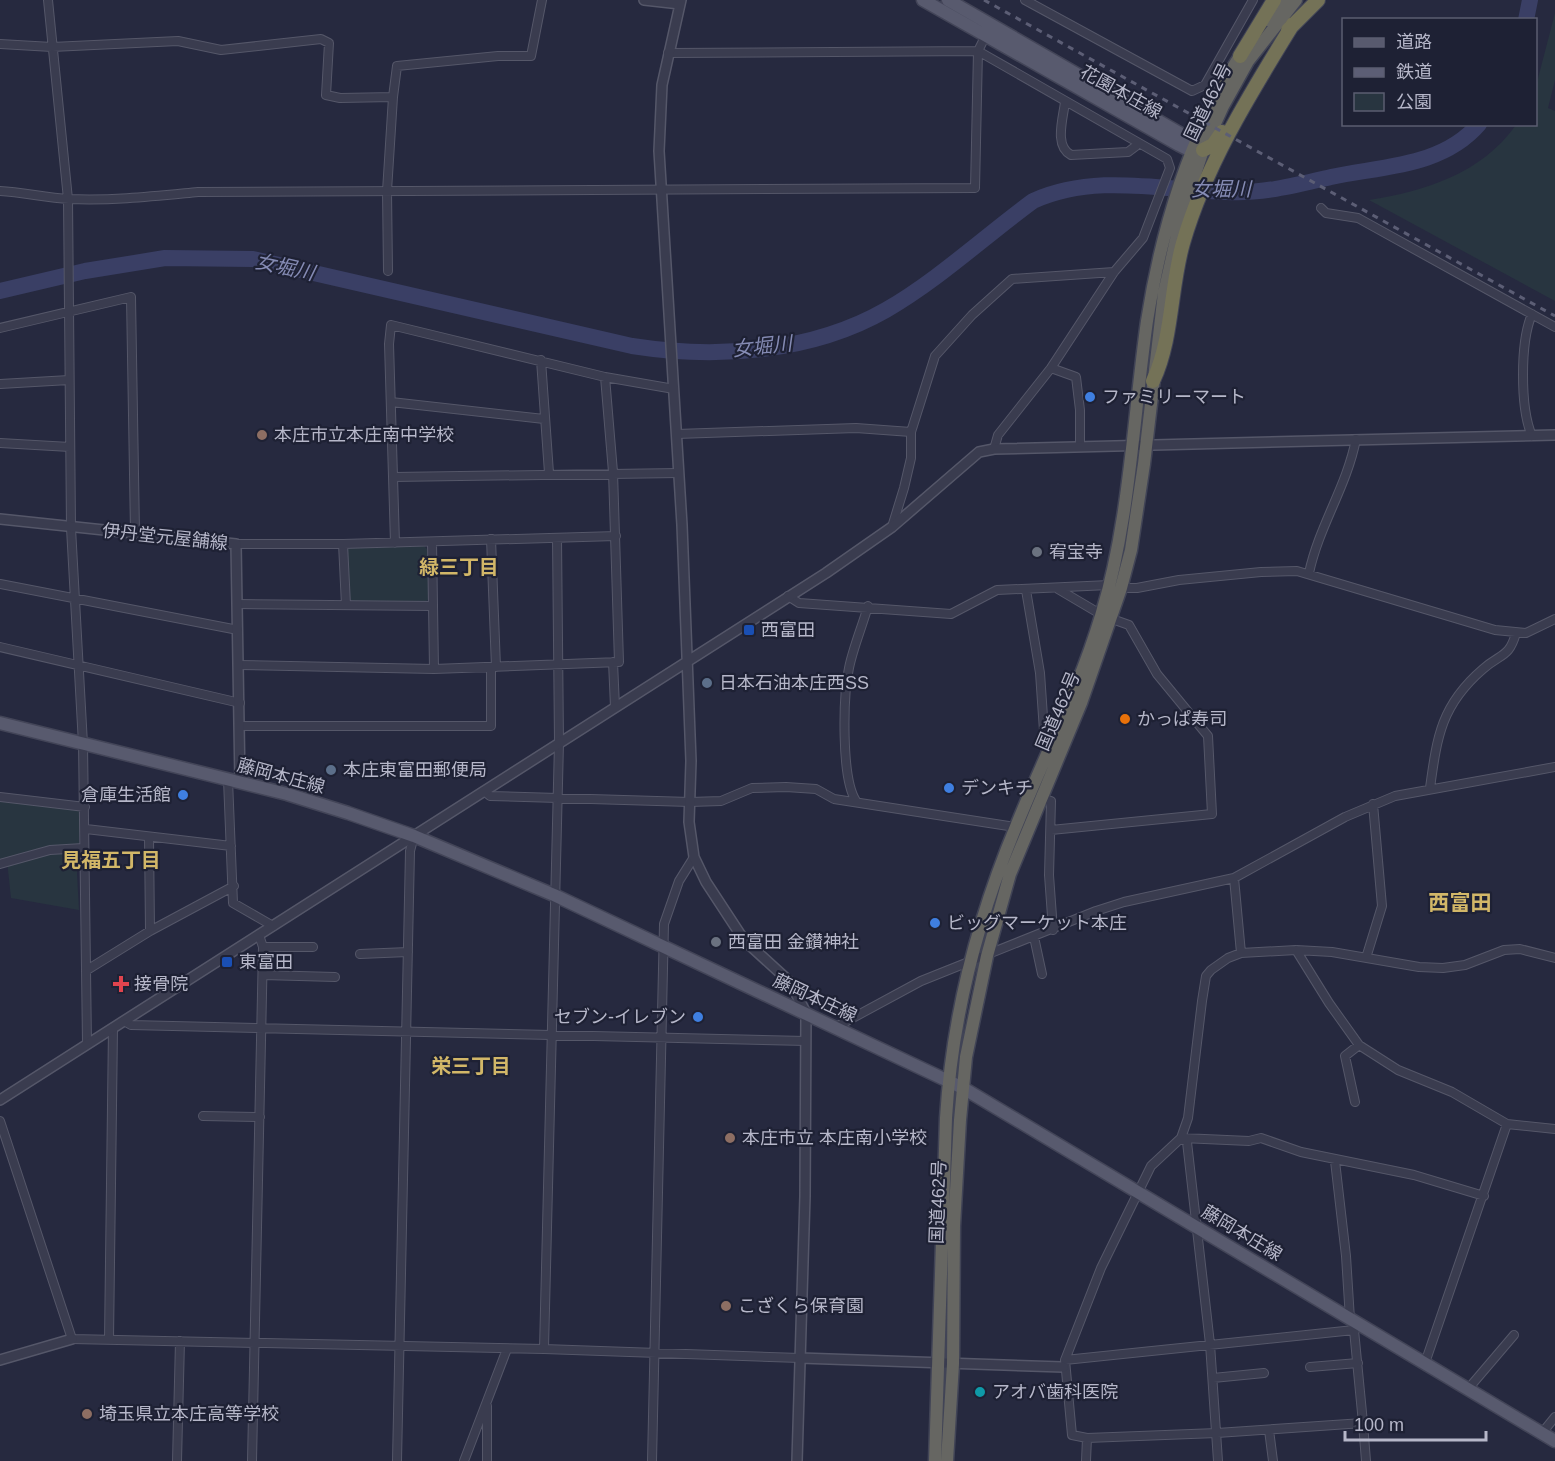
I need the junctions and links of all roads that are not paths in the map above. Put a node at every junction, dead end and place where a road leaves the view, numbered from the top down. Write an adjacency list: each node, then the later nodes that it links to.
1 (48, 0): 16 (street)
2 (542, 0): 20 (street)
3 (644, 0): 12 (street)
4 (923, 0): 14 (main road, 花園本庄線)
5 (948, 0): 23 (main road, 花園本庄線)
6 (1025, 0): 7 (street)
7 (1253, 0)
8 (1274, 0): 19 (highway)
9 (1283, 0): 19 (highway, 国道462号)
10 (1296, 0): 23 (highway, 国道462号)
11 (1318, 0): 13 (highway)
12 (681, 2): 18 (street)
13 (1293, 24): 23 (highway); 24 (highway)
14 (986, 35): 17 (street); 23 (main road, 花園本庄線)
15 (0, 44): 16 (street)
16 (51, 47): 20 (street); 28 (street)
17 (978, 51): 18 (street); 21 (street); 25 (street)
18 (668, 53): 25 (street)
19 (1240, 56): 23 (highway, 国道462号)
20 (393, 97): 27 (street)
21 (1065, 102): 22 (street); 32 (street)
22 (1136, 146)
23 (1196, 148): 24 (highway, 国道462号)
24 (1197, 172): 30 (highway); 30 (highway, 国道462号)
25 (660, 190): 27 (street); 43 (street)
26 (0, 191): 28 (street)
27 (387, 191): 28 (street); 31 (street)
28 (68, 199): 33 (street)
29 (1321, 208): 34 (street)
30 (1182, 213): 41 (highway); 52 (highway, 国道462号)
31 (388, 271)
32 (1114, 272): 38 (street); 46 (street)
33 (68, 312): 36 (street); 40 (street); 64 (street)
34 (1532, 314): 35 (street); 49 (street)
35 (1555, 327)
36 (0, 328)
37 (541, 360): 39 (street); 44 (street); 45 (street)
38 (1052, 368): 54 (street); 56 (street)
39 (605, 377): 43 (street); 57 (street)
40 (69, 380): 42 (street); 55 (street)
41 (1153, 381): 53 (highway, 国道462号)
42 (0, 384)
43 (674, 389): 47 (street)
44 (391, 402): 45 (street); 60 (street)
45 (544, 418): 58 (street)
46 (911, 432): 47 (street); 62 (street)
47 (677, 434): 59 (street)
48 (1555, 435): 49 (street)
49 (1532, 436): 50 (street)
50 (1356, 439): 53 (street); 72 (street)
51 (0, 443): 55 (street)
52 (1132, 445): 53 (street); 54 (street); 74 (highway, 国道462号)
53 (1146, 445): 74 (highway, 国道462号)
54 (1080, 446): 56 (street)
55 (70, 447): 63 (street)
56 (994, 449): 62 (street)
57 (613, 472): 58 (street); 59 (street); 65 (street)
58 (549, 473): 60 (street)
59 (679, 473): 88 (street)
60 (394, 477): 69 (street)
61 (0, 519): 63 (street, 伊丹堂元屋舗線)
62 (892, 526): 77 (street)
63 (71, 528): 64 (street, 伊丹堂元屋舗線); 78 (street)
64 (135, 532): 70 (street, 伊丹堂元屋舗線)
65 (616, 537): 66 (street); 89 (street)
66 (557, 538): 67 (street); 92 (street)
67 (491, 539): 68 (street); 93 (street)
68 (432, 542): 69 (street); 81 (street)
69 (395, 543): 71 (street)
70 (236, 544): 71 (street); 79 (street, 伊丹堂元屋舗線)
71 (343, 544): 80 (street)
72 (1309, 573): 74 (street); 86 (street)
73 (0, 584): 78 (street)
74 (1115, 586): 75 (street); 83 (highway, 国道462号)
75 (1058, 589): 76 (street); 83 (street)
76 (1026, 590): 82 (street); 99 (street)
77 (788, 596): 82 (street); 88 (street)
78 (74, 598): 85 (street); 91 (street)
79 (237, 604): 80 (street); 85 (street, 伊丹堂元屋舗線)
80 (346, 605): 81 (street)
81 (434, 606): 94 (street)
82 (868, 606): 109 (street)
83 (1107, 617): 99 (highway, 国道462号); 108 (highway, 国道462号); 115 (street)
84 (1555, 619): 86 (street)
85 (238, 630): 90 (street, 伊丹堂元屋舗線)
86 (1516, 633): 104 (street)
87 (0, 647): 91 (street)
88 (688, 659): 96 (street); 110 (street)
89 (613, 662): 92 (street); 96 (street)
90 (238, 664): 94 (street); 95 (street, 伊丹堂元屋舗線)
91 (80, 666): 95 (street); 101 (street)
92 (558, 666): 93 (street); 100 (street)
93 (494, 667): 94 (street); 98 (street)
94 (434, 669)
95 (240, 703): 98 (street, 伊丹堂元屋舗線)
96 (615, 707): 100 (street)
97 (0, 723): 101 (main road, 藤岡本庄線)
98 (241, 726): 103 (street, 伊丹堂元屋舗線)
99 (1053, 740): 113 (highway, 国道462号)
100 (559, 743): 105 (street); 107 (street)
101 (83, 744): 103 (main road, 藤岡本庄線); 112 (street)
102 (1555, 767): 104 (street)
103 (234, 782): 116 (main road, 藤岡本庄線); 118 (street)
104 (1430, 788): 111 (street)
105 (484, 791): 107 (street); 116 (street)
106 (0, 797): 112 (street)
107 (557, 797): 110 (street); 124 (street)
108 (1040, 798): 115 (street); 137 (highway, 国道462号)
109 (856, 801): 110 (street); 113 (street)
110 (690, 802): 120 (street)
111 (1373, 804): 122 (street); 138 (street)
112 (85, 807): 114 (street)
113 (1015, 827): 140 (highway, 国道462号)
114 (86, 829): 117 (street); 119 (street)
115 (1051, 830): 126 (street)
116 (414, 836): 124 (main road, 藤岡本庄線); 125 (street); 134 (street)
117 (148, 838): 118 (street); 127 (street)
118 (231, 846): 123 (street)
119 (83, 848): 121 (street); 141 (street)
120 (694, 857): 132 (street); 145 (street)
121 (0, 864)
122 (1234, 878): 126 (street); 135 (street)
123 (234, 886): 125 (street); 127 (street)
124 (554, 895): 132 (main road, 藤岡本庄線); 151 (street)
125 (273, 926): 128 (street)
126 (1053, 930): 129 (street)
127 (150, 932): 141 (street)
128 (259, 935): 130 (street); 146 (street)
129 (1034, 937): 137 (street); 142 (street)
130 (263, 947): 131 (street); 143 (street)
131 (313, 947)
132 (663, 948): 145 (main road, 藤岡本庄線); 152 (street)
133 (1296, 950): 135 (street); 138 (street); 155 (street)
134 (408, 952): 136 (street); 150 (street)
135 (1241, 953): 165 (street)
136 (360, 954)
137 (987, 956): 140 (street); 157 (highway, 国道462号)
138 (1366, 958): 139 (street)
139 (1555, 958)
140 (971, 962): 147 (street); 156 (highway, 国道462号)
141 (87, 970): 154 (street)
142 (1042, 974)
143 (263, 975): 144 (street); 149 (street)
144 (335, 977)
145 (806, 1013): 147 (main road, 藤岡本庄線); 153 (street)
146 (124, 1021): 148 (street); 149 (street)
147 (836, 1027): 156 (main road, 藤岡本庄線)
148 (113, 1028): 154 (street); 173 (street)
149 (262, 1029): 150 (street); 161 (street)
150 (407, 1032): 151 (street); 177 (street)
151 (552, 1036): 152 (street); 179 (street)
152 (661, 1039): 153 (street); 180 (street)
153 (806, 1041): 181 (street)
154 (87, 1044): 158 (street)
155 (1359, 1045): 159 (street); 163 (street)
156 (948, 1080): 157 (main road, 藤岡本庄線); 183 (highway, 国道462号)
157 (963, 1088): 167 (main road, 藤岡本庄線); 187 (highway, 国道462号)
158 (0, 1100)
159 (1355, 1102)
160 (203, 1116): 161 (street)
161 (260, 1117): 175 (street)
162 (0, 1122): 172 (street)
163 (1507, 1124): 164 (street); 168 (street)
164 (1555, 1129)
165 (1181, 1138): 166 (street); 167 (street); 169 (street)
166 (1335, 1161): 168 (street); 170 (street)
167 (1139, 1191): 169 (main road, 藤岡本庄線); 184 (street)
168 (1484, 1196): 186 (street)
169 (1197, 1227): 170 (main road, 藤岡本庄線); 176 (street)
170 (1354, 1324): 176 (street); 185 (street); 186 (main road, 藤岡本庄線)
171 (1514, 1335): 191 (street)
172 (72, 1339): 173 (street); 182 (street)
173 (109, 1340): 174 (street)
174 (180, 1341): 175 (street); 200 (street)
175 (254, 1343): 177 (street); 201 (street)
176 (1210, 1344): 184 (street); 190 (street)
177 (399, 1346): 178 (street); 202 (street)
178 (507, 1349): 179 (street); 192 (street)
179 (544, 1349): 180 (street)
180 (654, 1353): 181 (street); 205 (street)
181 (800, 1358): 183 (street); 206 (street)
182 (0, 1360)
183 (938, 1363): 187 (street); 207 (highway, 国道462号)
184 (1064, 1363): 187 (street); 198 (street)
185 (1358, 1363): 188 (street); 194 (street)
186 (1425, 1363): 191 (main road, 藤岡本庄線)
187 (952, 1364): 208 (highway, 国道462号)
188 (1310, 1367)
189 (1264, 1373): 190 (street)
190 (1213, 1378): 196 (street)
191 (1468, 1389): 197 (main road, 藤岡本庄線)
192 (487, 1399): 203 (street); 204 (street)
193 (1555, 1418): 197 (street)
194 (1363, 1423): 195 (street); 212 (street)
195 (1269, 1430): 196 (street); 211 (street)
196 (1217, 1433): 198 (street); 210 (street)
197 (1542, 1433): 199 (main road, 藤岡本庄線)
198 (1087, 1438): 209 (street)
199 (1555, 1441)
200 (177, 1461)
201 (252, 1461)
202 (397, 1461)
203 (464, 1461)
204 (487, 1461)
205 (652, 1461)
206 (797, 1461)
207 (935, 1461)
208 (947, 1461)
209 (1086, 1461)
210 (1218, 1461)
211 (1273, 1461)
212 (1366, 1461)

